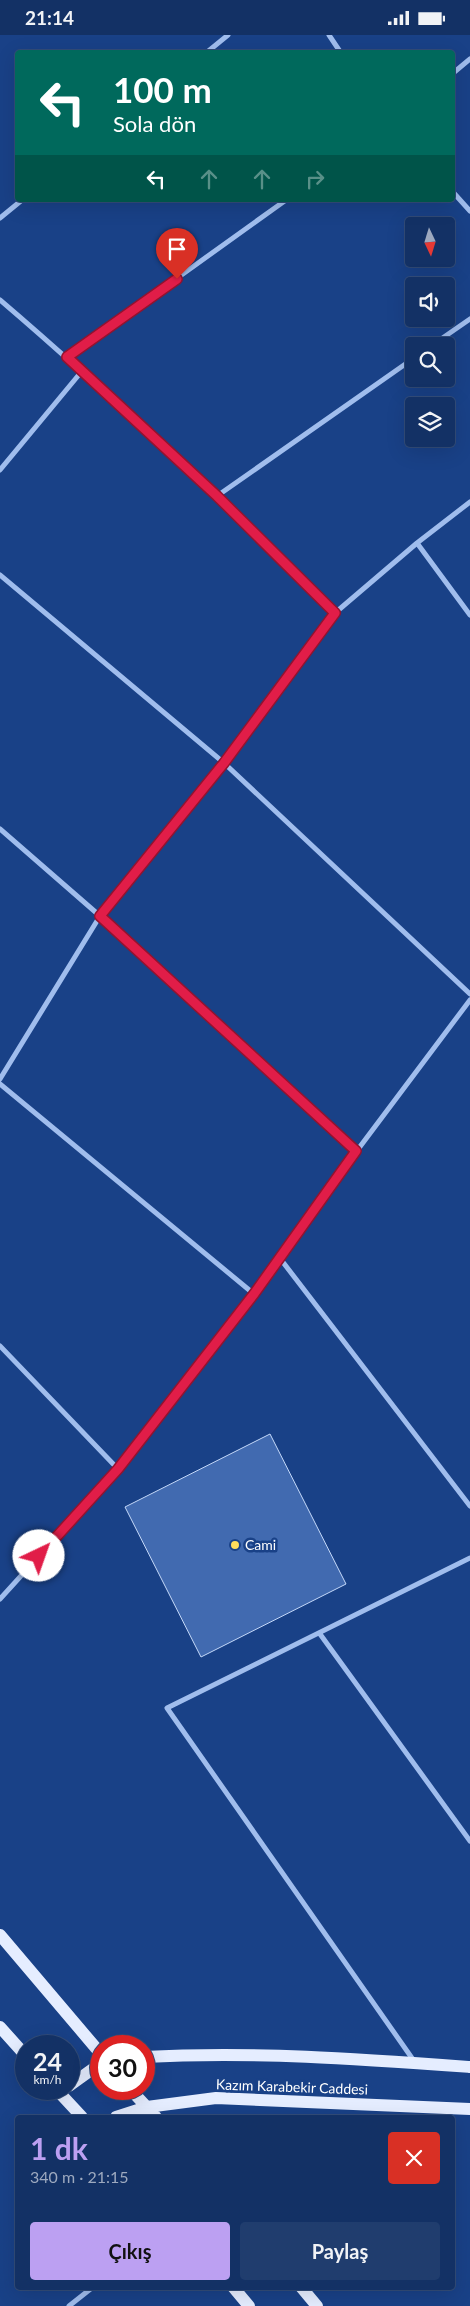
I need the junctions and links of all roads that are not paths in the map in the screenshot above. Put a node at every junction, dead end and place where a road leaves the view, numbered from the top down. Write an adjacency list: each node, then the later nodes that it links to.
1 (228, 35): 3 (street)
2 (328, 35): 4 (street)
3 (210, 50)
4 (340, 50)
5 (470, 59): 6 (street)
6 (455, 72)
7 (455, 194): 10 (street)
8 (19, 202): 11 (street)
9 (283, 202): 15 (street)
10 (470, 211)
11 (0, 217)
12 (0, 300): 15 (street)
13 (470, 319): 14 (street)
14 (444, 337)
15 (67, 357): 17 (street)
16 (405, 364): 19 (street)
17 (82, 371): 18 (street); 19 (street)
18 (0, 470)
19 (217, 496): 23 (street)
20 (470, 503): 21 (street)
21 (417, 543): 23 (street); 24 (street)
22 (0, 575): 25 (street)
23 (335, 613): 25 (street)
24 (470, 615)
25 (224, 763): 27 (street); 28 (street)
26 (0, 829): 27 (street)
27 (100, 916): 30 (street); 32 (street)
28 (470, 993)
29 (470, 1000): 32 (street)
30 (0, 1079)
31 (0, 1084): 34 (street)
32 (356, 1151): 33 (street)
33 (279, 1257): 34 (street); 37 (street)
34 (254, 1294): 36 (street)
35 (0, 1346): 36 (street)
36 (118, 1469): 39 (street)
37 (470, 1506)
38 (470, 1558): 40 (street)
39 (0, 1599)
40 (320, 1634): 41 (street); 47 (street)
41 (470, 1841)
42 (0, 1935): 44 (main road)
43 (0, 2027): 45 (main road)
44 (90, 2041)
45 (15, 2044)
46 (155, 2056): 47 (main road)
47 (416, 2063): 48 (main road)
48 (470, 2067)
49 (70, 2100): 53 (main road)
50 (140, 2100): 51 (main road)
51 (146, 2107): 52 (main road, Kazım Karabekir Caddesi); 54 (main road, Kazım Karabekir Caddesi); 55 (main road)
52 (468, 2111)
53 (81, 2115)
54 (122, 2115)
55 (154, 2115)
56 (89, 2290): 59 (street)
57 (236, 2290): 60 (main road)
58 (304, 2290): 61 (main road)
59 (69, 2306)
60 (249, 2306)
61 (317, 2306)

